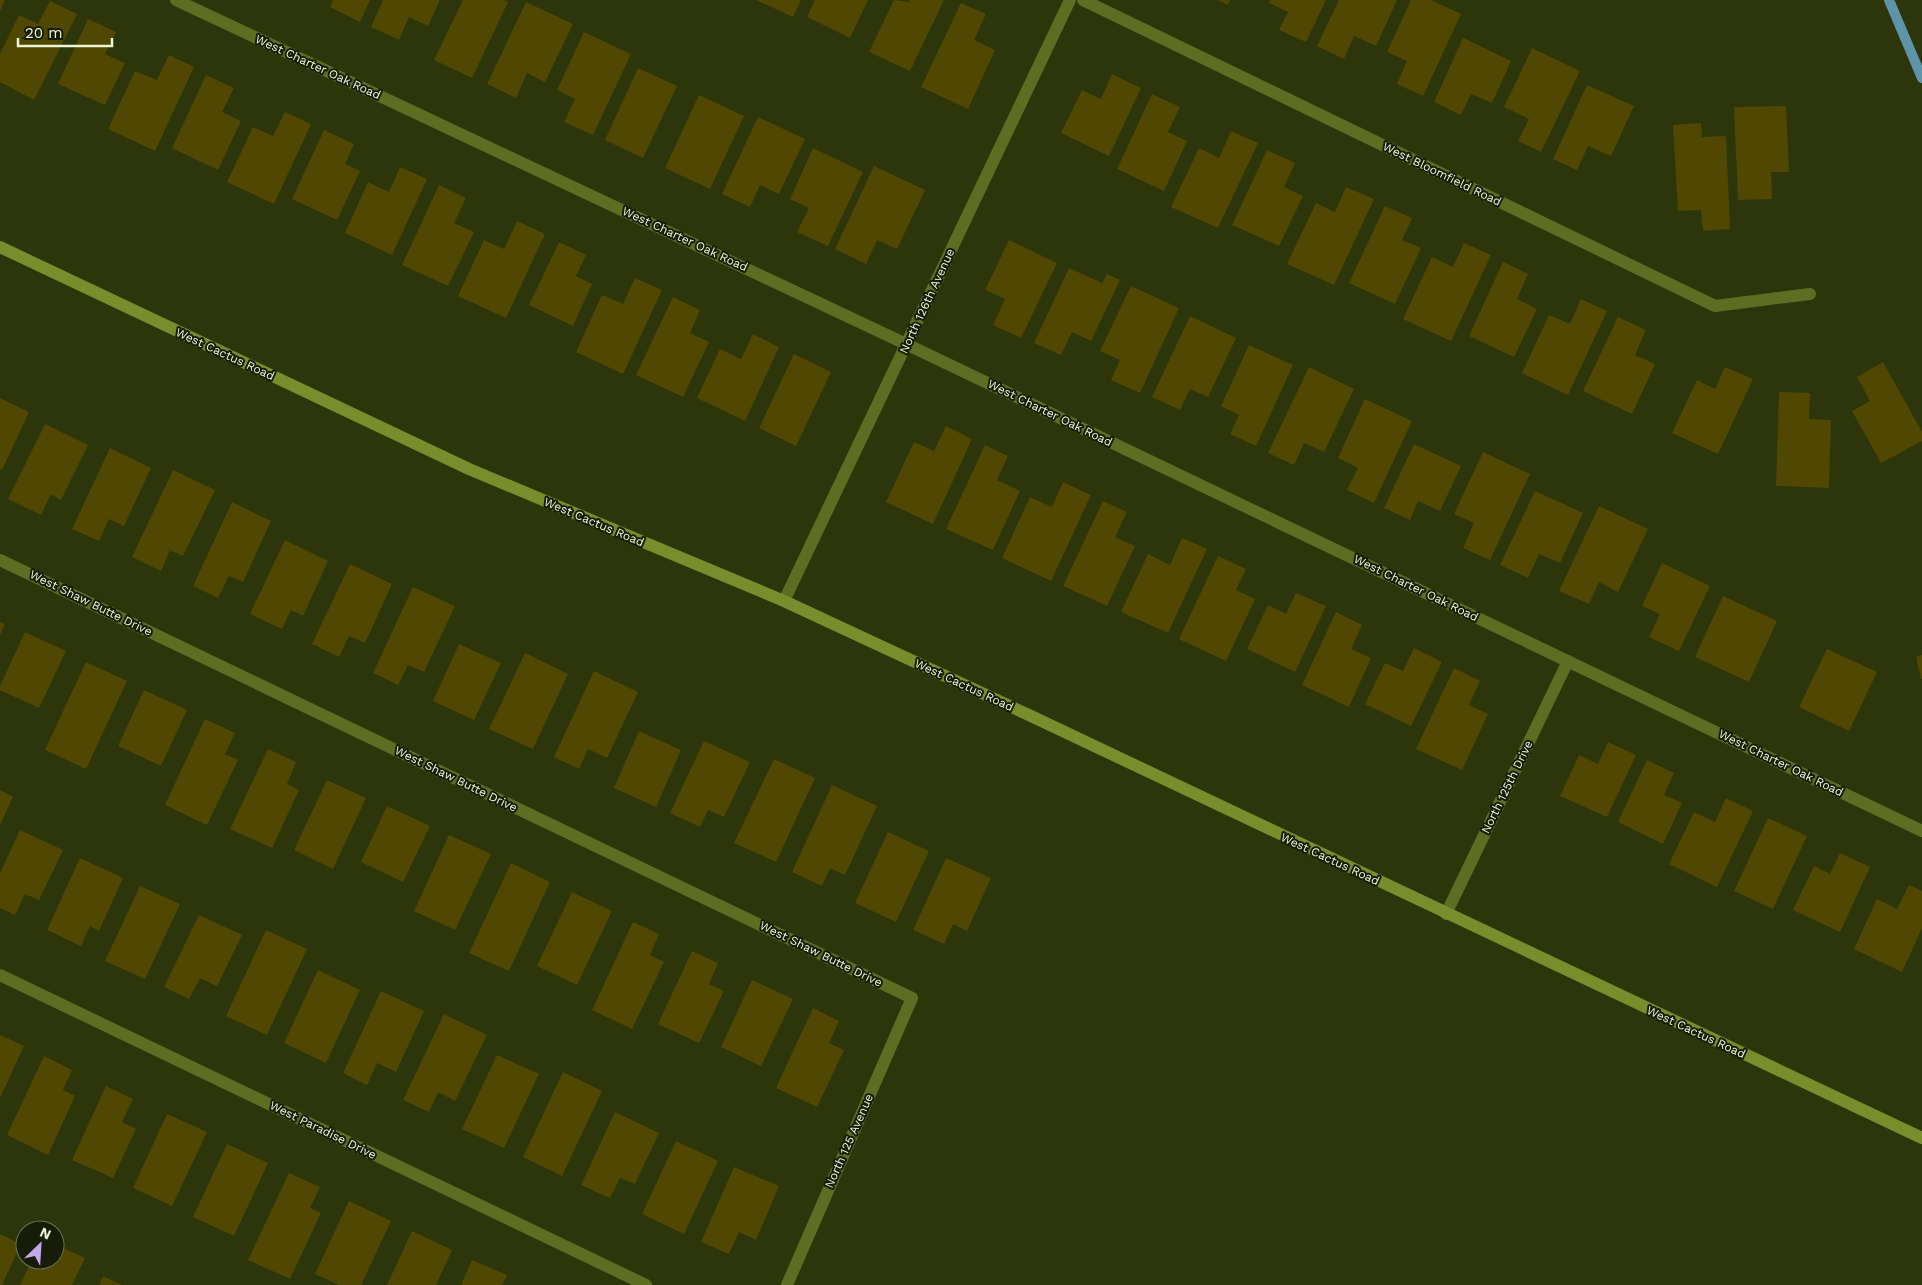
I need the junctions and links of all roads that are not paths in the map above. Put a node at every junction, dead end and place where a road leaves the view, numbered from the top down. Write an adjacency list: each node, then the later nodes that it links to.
1 (176, 0): 6 (street, West Charter Oak Road)
2 (1070, 0): 6 (street, North 126th Avenue)
3 (1083, 0): 5 (street, West Bloomfield Road)
4 (0, 247): 8 (main road, West Cactus Road)
5 (1810, 294)
6 (906, 344): 8 (street, North 126th Avenue); 9 (street, West Charter Oak Road)
7 (0, 560): 13 (street, West Shaw Butte Drive)
8 (784, 602): 11 (main road, West Cactus Road)
9 (1568, 661): 10 (street, West Charter Oak Road); 11 (street, North 125th Drive)
10 (1922, 831)
11 (1446, 914): 14 (main road, West Cactus Road)
12 (0, 975): 15 (street, West Paradise Drive)
13 (912, 998): 16 (street, North 125 Avenue)
14 (1922, 1138)
15 (646, 1285)
16 (787, 1285)

